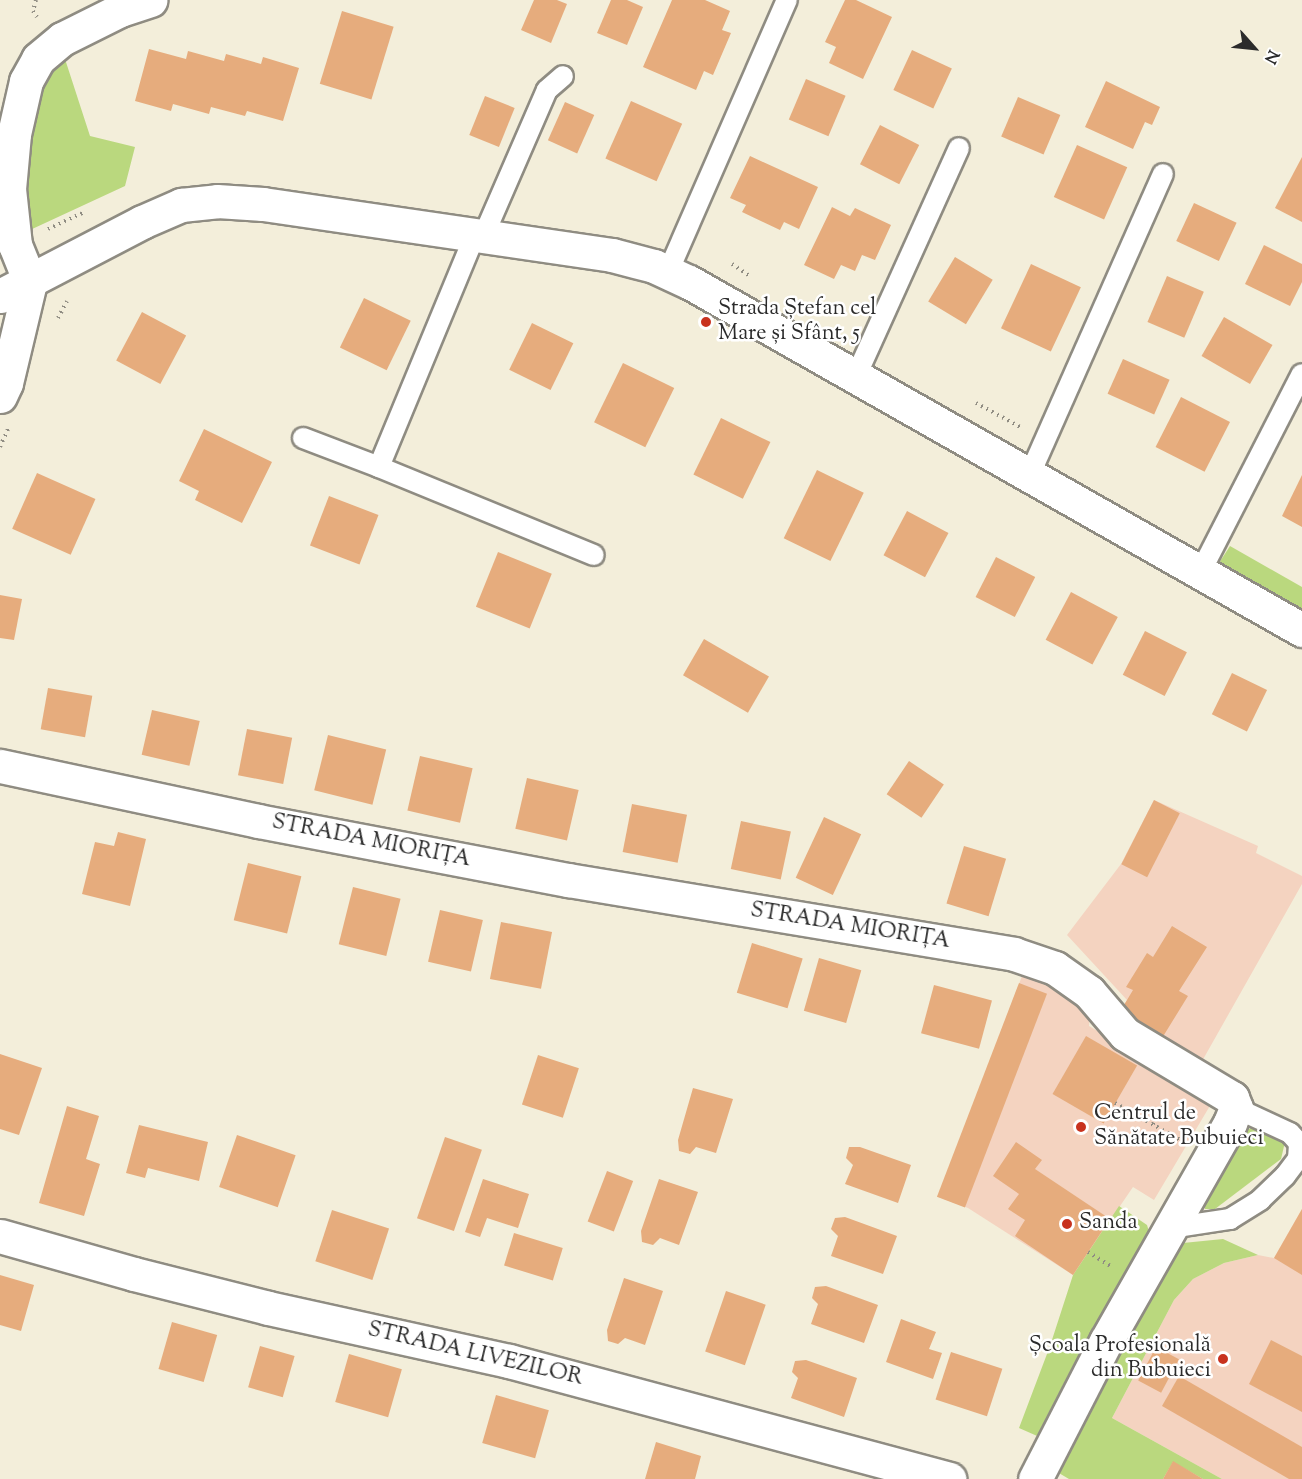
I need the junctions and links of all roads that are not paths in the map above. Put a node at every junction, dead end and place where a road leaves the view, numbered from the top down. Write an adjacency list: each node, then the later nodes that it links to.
1 (150, 0): 8 (street)
2 (787, 0): 7 (lane)
3 (563, 76): 6 (lane)
4 (958, 148): 11 (lane)
5 (1163, 174): 15 (lane)
6 (479, 236): 7 (street); 8 (street); 14 (lane)
7 (668, 272): 11 (street)
8 (30, 282): 9 (street); 12 (street)
9 (0, 296)
10 (1302, 374): 17 (lane)
11 (856, 376): 15 (street)
12 (5, 412)
13 (303, 438): 14 (lane)
14 (379, 467): 16 (lane)
15 (1030, 474): 17 (street)
16 (594, 555)
17 (1201, 571): 18 (street)
18 (1302, 630)
19 (0, 766): 20 (street, STRADA MIORIȚA)
20 (1236, 1108): 21 (street); 21 (lane)
21 (1170, 1228): 24 (street)
22 (0, 1236): 23 (street, STRADA LIVEZILOR)
23 (949, 1479)
24 (1035, 1479)

